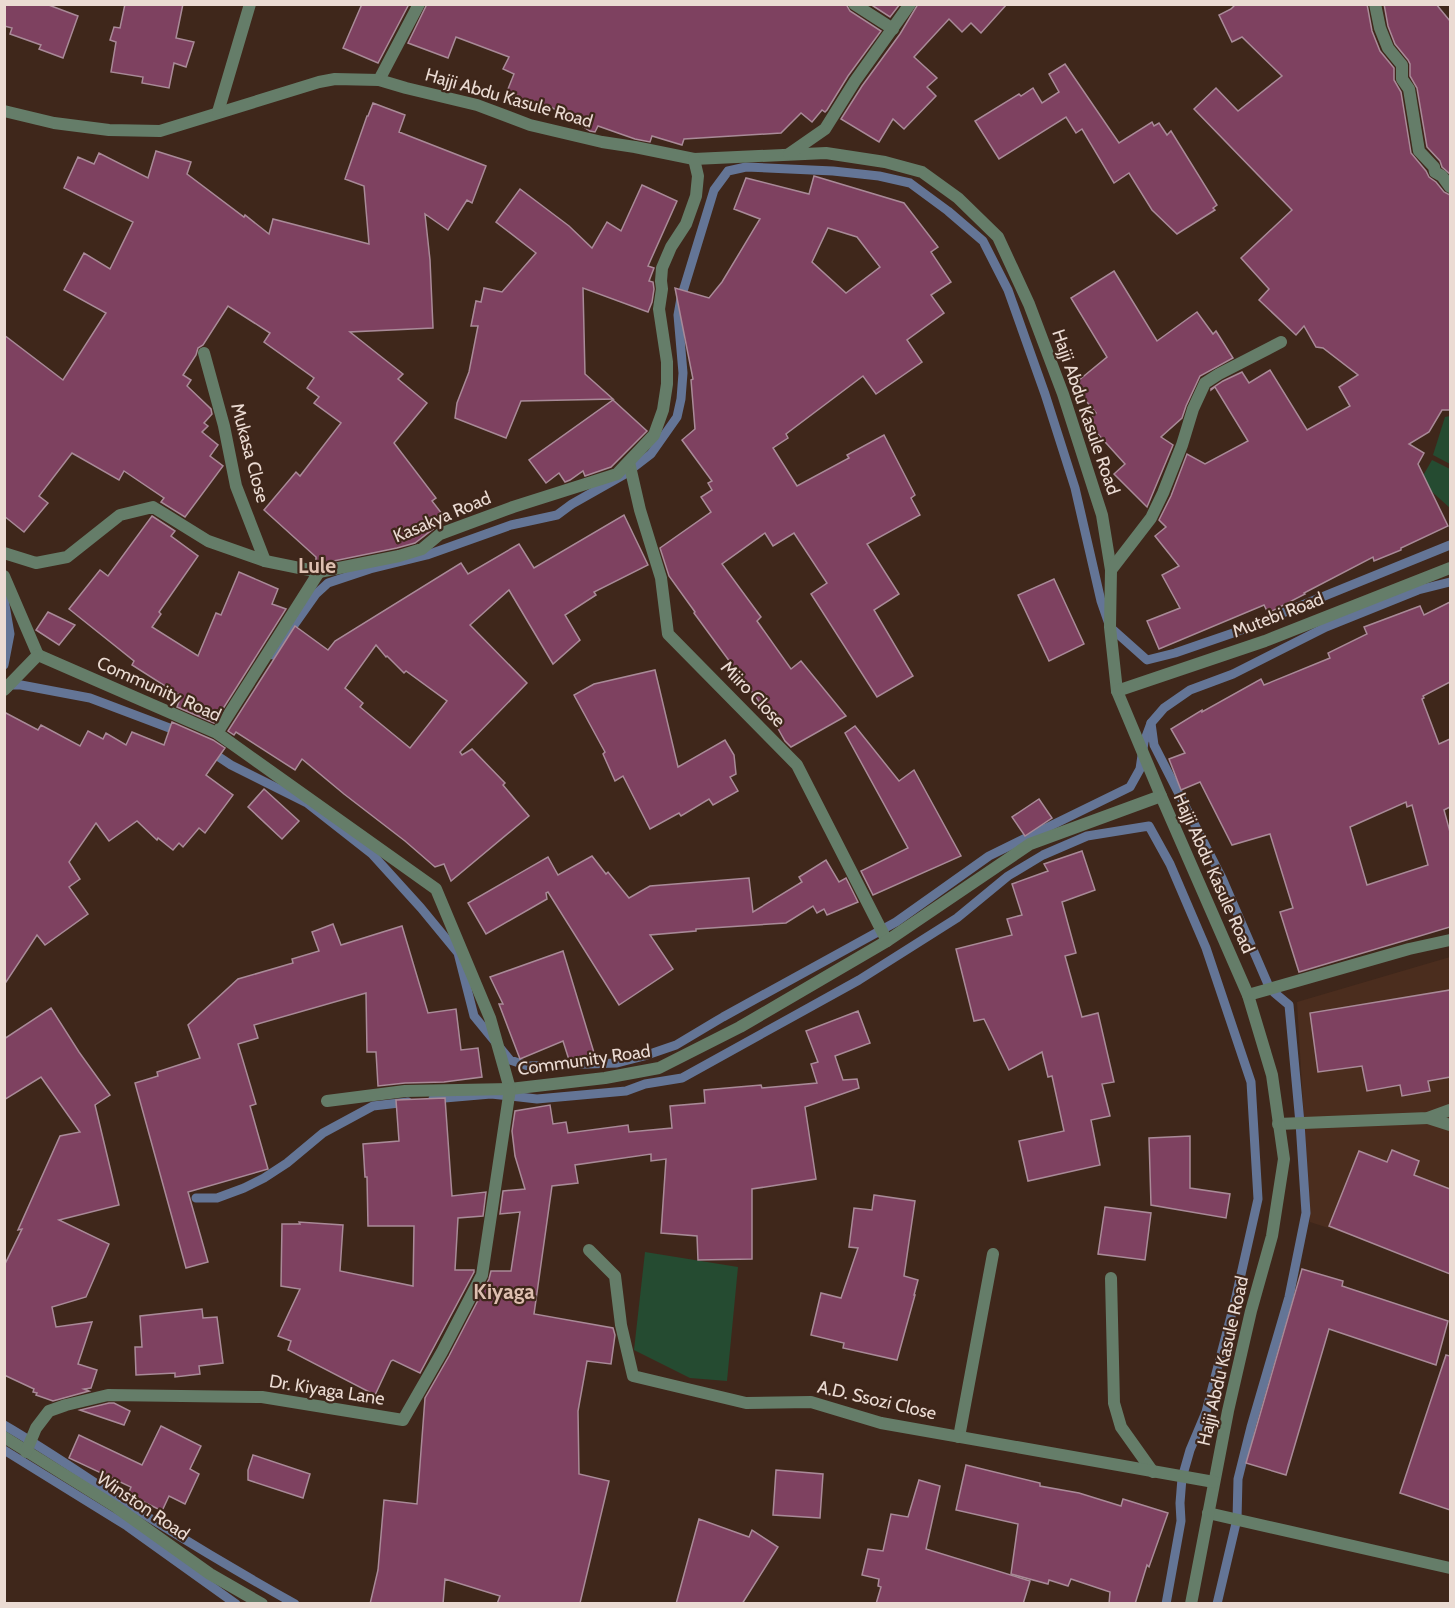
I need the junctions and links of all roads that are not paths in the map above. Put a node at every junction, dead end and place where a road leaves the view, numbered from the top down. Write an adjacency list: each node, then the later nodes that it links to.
1 (250, 4): 9 (street)
2 (419, 4): 7 (street)
3 (854, 4): 6 (street)
4 (910, 4): 6 (street)
5 (1375, 4): 12 (street)
6 (893, 28): 10 (street)
7 (379, 80): 9 (street, Hajji Abdu Kasule Road); 11 (street, Hajji Abdu Kasule Road)
8 (4, 111): 9 (street, Hajji Abdu Kasule Road)
9 (218, 112)
10 (788, 155): 11 (street, Hajji Abdu Kasule Road); 19 (street, Hajji Abdu Kasule Road)
11 (694, 159): 15 (street, Kasakya Road)
12 (1450, 187)
13 (1281, 342): 19 (street)
14 (204, 353): 17 (street, Mukasa Close)
15 (629, 462): 20 (street, Kasakya Road); 27 (street, Miiro Close)
16 (4, 553): 17 (street, Kasakya Road)
17 (265, 561): 20 (street, Kasakya Road)
18 (1450, 568): 24 (street, Mutebi Road)
19 (1111, 570): 24 (street, Hajji Abdu Kasule Road)
20 (319, 572): 25 (street)
21 (4, 576): 22 (street)
22 (38, 655): 23 (street); 25 (street, Community Road)
23 (4, 690)
24 (1117, 691): 26 (street, Hajji Abdu Kasule Road)
25 (217, 734): 30 (street, Community Road)
26 (1161, 796): 27 (street, Community Road); 29 (street, Hajji Abdu Kasule Road)
27 (887, 940): 30 (street, Community Road)
28 (1450, 940): 29 (street)
29 (1248, 994): 34 (street, Hajji Abdu Kasule Road)
30 (510, 1089): 31 (street); 41 (street, Dr. Kiyaga Lane)
31 (327, 1101)
32 (1450, 1110): 33 (street)
33 (1428, 1118): 34 (street); 35 (street)
34 (1278, 1124): 43 (street, Hajji Abdu Kasule Road)
35 (1450, 1125)
36 (589, 1250): 40 (street, A.D. Ssozi Close)
37 (993, 1254): 40 (street)
38 (1111, 1278): 42 (street)
39 (4, 1437): 41 (street, Winston Road)
40 (959, 1437): 42 (street, A.D. Ssozi Close)
41 (26, 1452): 46 (street, Winston Road)
42 (1153, 1472): 43 (street, A.D. Ssozi Close)
43 (1214, 1482): 44 (street, Hajji Abdu Kasule Road)
44 (1208, 1513): 45 (street); 47 (street, Hajji Abdu Kasule Road)
45 (1450, 1568)
46 (262, 1604)
47 (1191, 1604)

